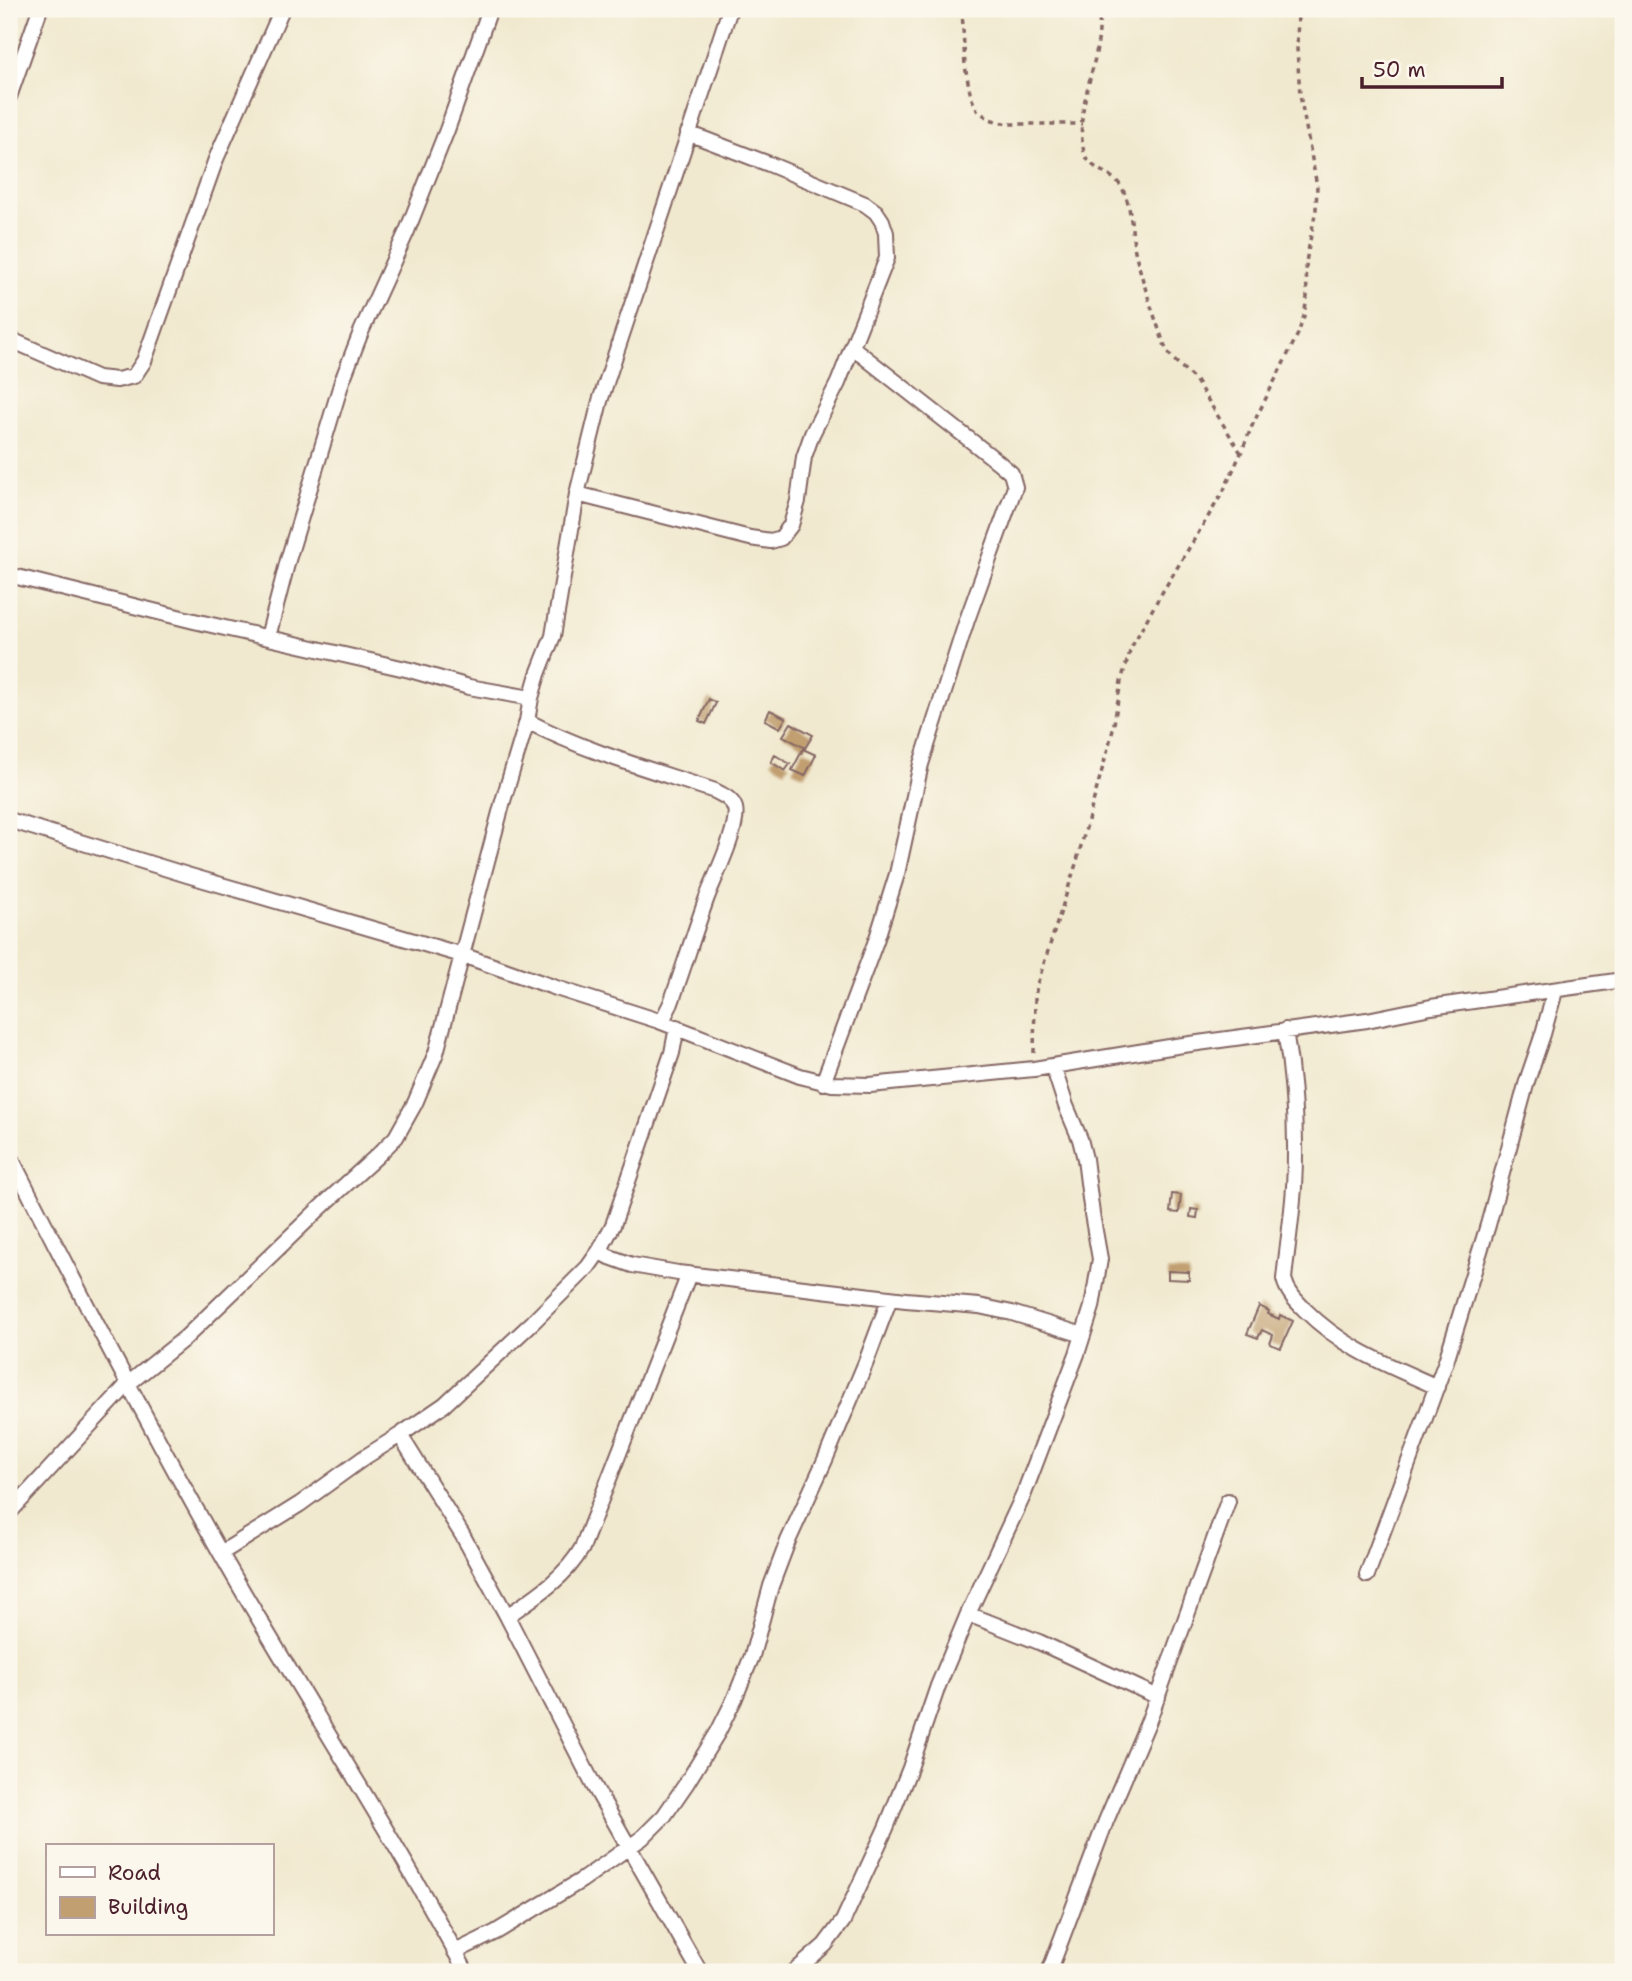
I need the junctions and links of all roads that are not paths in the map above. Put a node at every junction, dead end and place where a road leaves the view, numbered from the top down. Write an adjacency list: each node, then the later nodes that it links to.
1 (40, 9): 5 (street)
2 (282, 9): 7 (street)
3 (490, 9): 11 (street)
4 (730, 9): 6 (street)
5 (9, 97)
6 (688, 133): 8 (street); 9 (street)
7 (9, 339)
8 (853, 348): 9 (street); 22 (street)
9 (577, 494): 12 (street)
10 (9, 575): 11 (street)
11 (268, 637): 12 (street)
12 (531, 698): 13 (street)
13 (527, 722): 15 (street); 18 (street)
14 (9, 820): 15 (street)
15 (462, 955): 18 (street); 28 (street)
16 (1623, 980): 17 (street)
17 (1555, 991): 20 (street); 29 (street)
18 (659, 1020): 19 (street)
19 (677, 1027): 22 (street); 24 (street)
20 (1285, 1030): 21 (street); 29 (street)
21 (1053, 1066): 22 (street); 27 (street)
22 (824, 1083)
23 (9, 1154): 28 (street)
24 (600, 1250): 25 (street); 30 (street)
25 (689, 1274): 26 (street); 36 (street)
26 (890, 1298): 27 (street); 38 (street)
27 (1083, 1335): 35 (street)
28 (128, 1384): 32 (street); 33 (street)
29 (1437, 1387): 34 (street)
30 (400, 1435): 33 (street); 36 (street)
31 (1228, 1501): 37 (street)
32 (9, 1513)
33 (220, 1553): 39 (street)
34 (1367, 1575)
35 (968, 1614): 37 (street); 42 (street)
36 (507, 1616): 38 (street)
37 (1158, 1697): 43 (street)
38 (630, 1846): 39 (street); 41 (street)
39 (455, 1952): 40 (street)
40 (466, 1972)
41 (700, 1972)
42 (794, 1972)
43 (1049, 1972)

